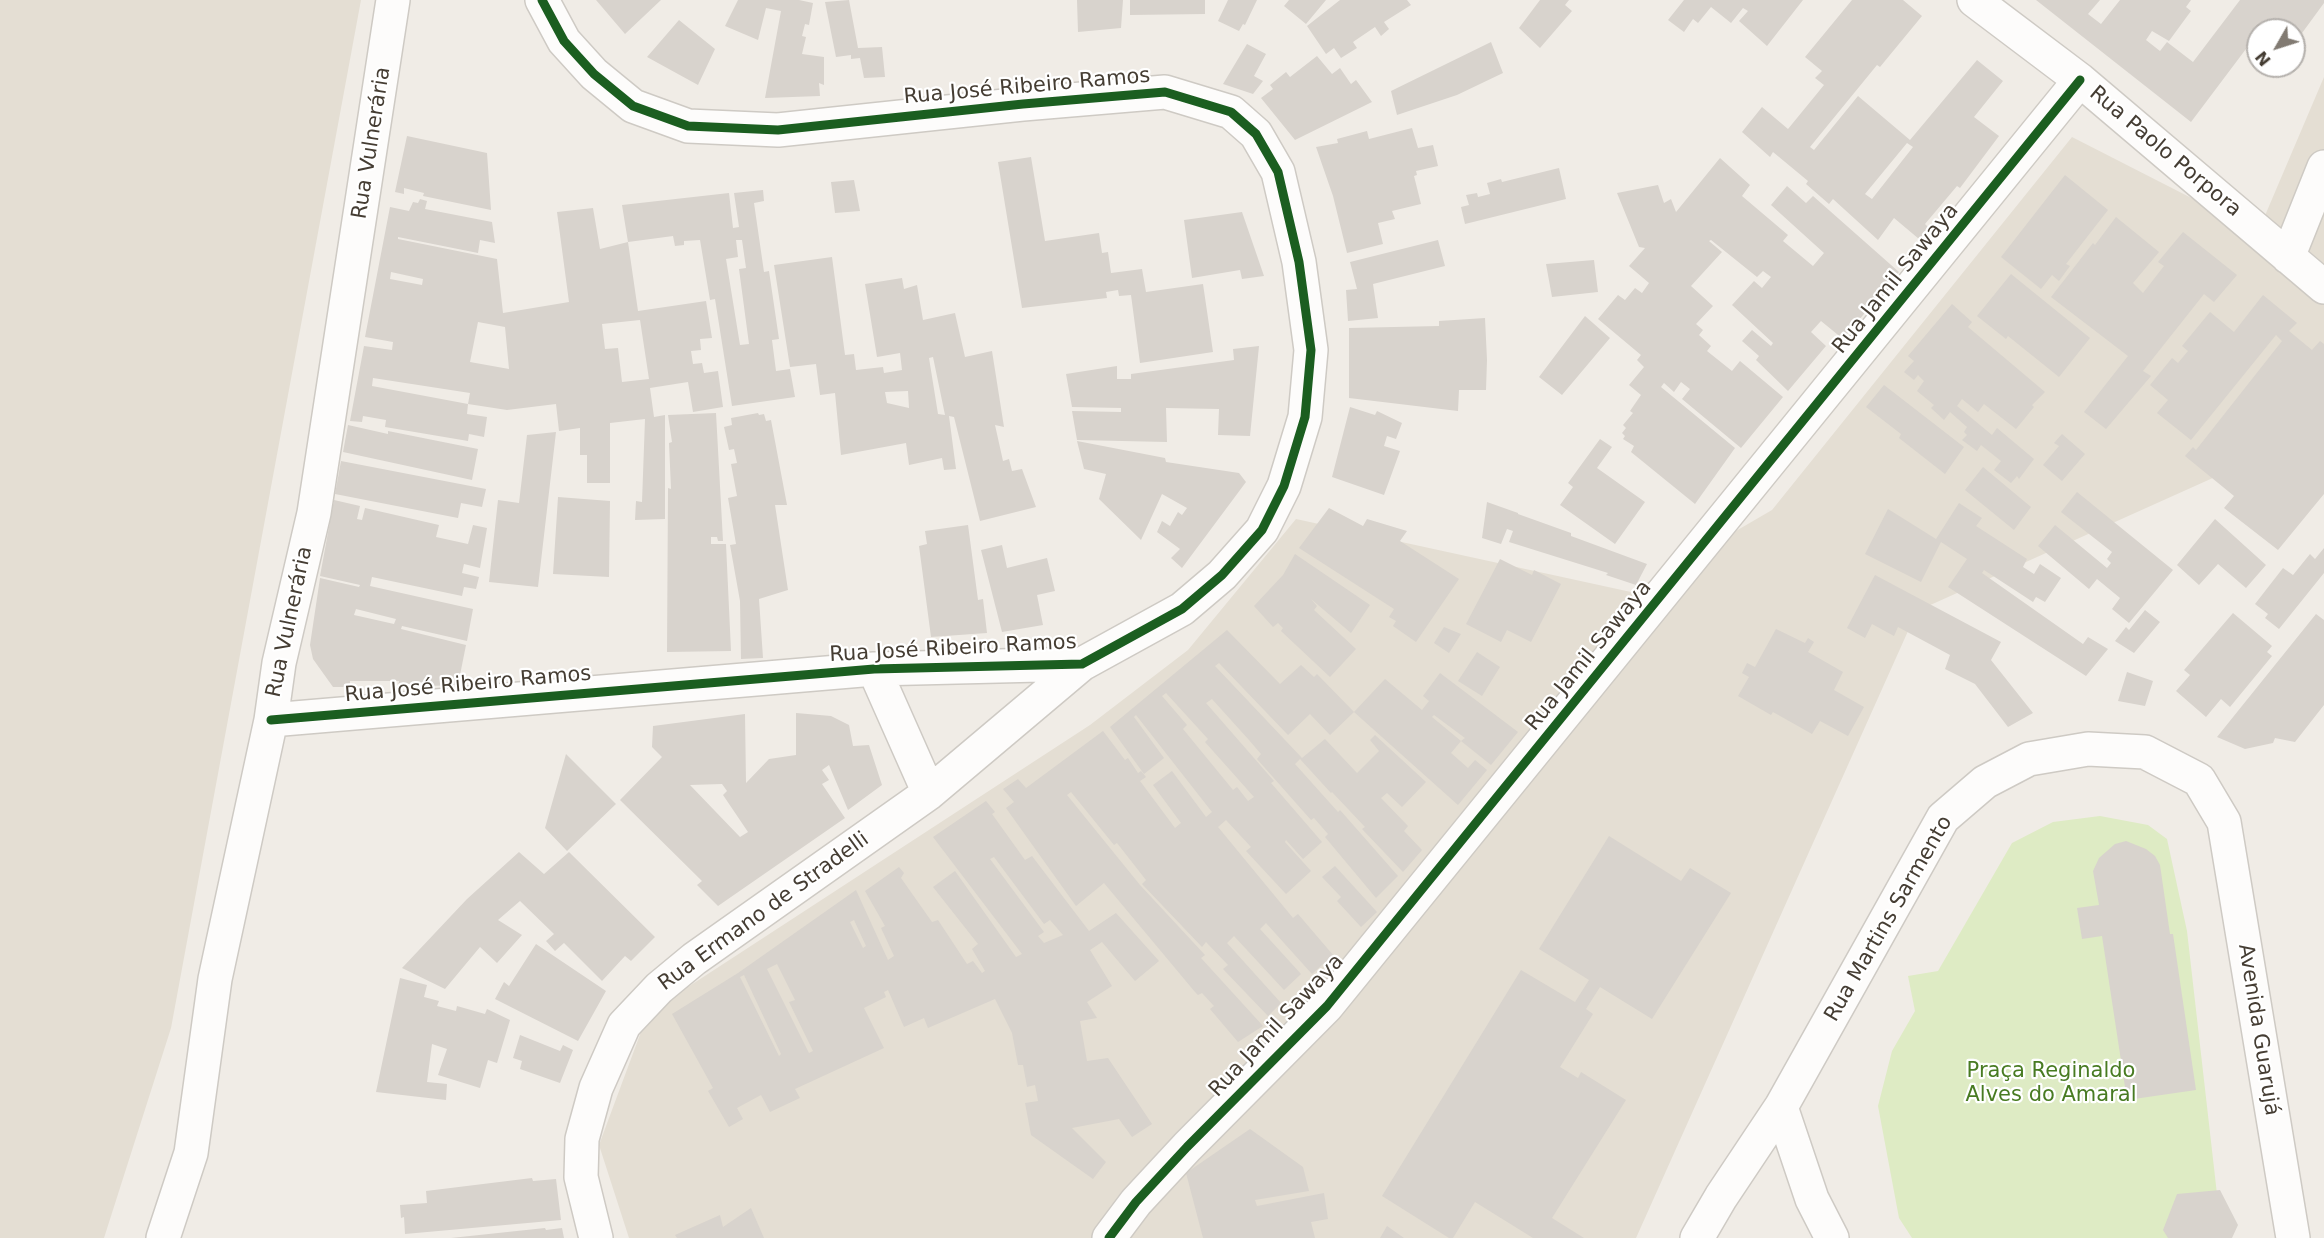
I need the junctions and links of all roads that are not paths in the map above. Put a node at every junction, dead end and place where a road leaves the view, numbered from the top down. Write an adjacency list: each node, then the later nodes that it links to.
1 (393, 0): 10 (street, Rua Vulnerária)
2 (542, 0): 8 (street, Rua José Ribeiro Ramos)
3 (1974, 0): 4 (street, Rua Paolo Porpora)
4 (2080, 80): 6 (street, Rua Paolo Porpora); 16 (street, Rua Jamil Sawaya)
5 (2324, 167): 6 (street)
6 (2288, 257): 7 (street, Rua Paolo Porpora)
7 (2324, 287)
8 (1082, 664): 9 (street, Rua José Ribeiro Ramos); 11 (street, Rua Ermano de Stradelli)
9 (874, 669): 10 (street, Rua José Ribeiro Ramos); 11 (street, Rua José Ribeiro Ramos)
10 (271, 720): 14 (street, Rua Vulnerária)
11 (928, 793): 15 (street, Rua Ermano de Stradelli)
12 (2224, 822): 13 (street, Rua Martins Sarmento); 19 (street, Avenida Guarujá)
13 (1781, 1107): 17 (street, Rua Martins Sarmento); 18 (street)
14 (163, 1238)
15 (596, 1238)
16 (1108, 1238)
17 (1697, 1238)
18 (1832, 1238)
19 (2293, 1238)

